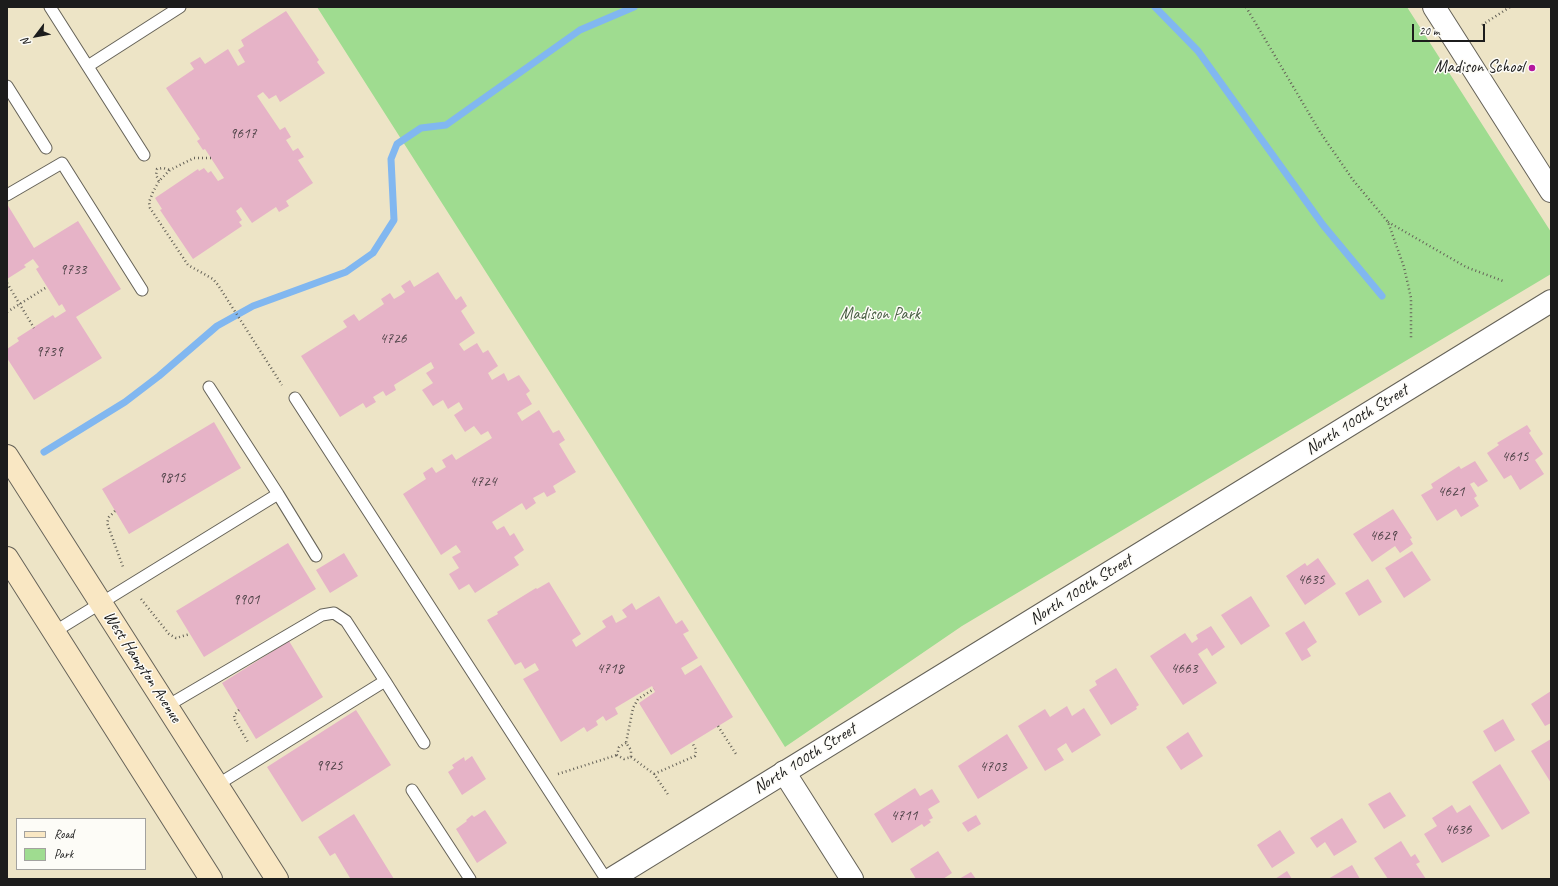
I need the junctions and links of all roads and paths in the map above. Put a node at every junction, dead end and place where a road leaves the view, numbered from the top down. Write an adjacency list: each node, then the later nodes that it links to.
1 (50, 7): 7 (lane)
2 (180, 7): 7 (lane)
3 (1246, 7): 16 (path)
4 (1434, 7): 14 (street)
5 (1510, 7): 6 (path)
6 (1482, 25)
7 (88, 66): 10 (lane)
8 (7, 86): 9 (lane)
9 (46, 148)
10 (144, 155)
11 (211, 158): 12 (path)
12 (170, 170): 13 (path); 13 (path)
13 (159, 181): 27 (path)
14 (1551, 191)
15 (7, 195): 20 (lane)
16 (1388, 222): 17 (path); 25 (path)
17 (1503, 281)
18 (7, 283): 22 (path)
19 (47, 287): 22 (path)
20 (142, 290)
21 (1551, 302): 46 (street, North 100th Street)
22 (20, 304): 23 (path); 24 (path)
23 (7, 312)
24 (34, 328)
25 (1411, 338)
26 (209, 387): 29 (lane)
27 (295, 398): 48 (lane)
28 (7, 456): 32 (main road, West Hampton Avenue)
29 (278, 494): 30 (lane); 32 (lane)
30 (316, 556)
31 (7, 558): 33 (main road)
32 (101, 603): 33 (lane); 36 (main road, West Hampton Avenue)
33 (54, 632): 52 (main road)
34 (385, 681): 36 (lane); 40 (lane); 49 (lane)
35 (654, 689): 41 (path)
36 (167, 706): 49 (main road, West Hampton Avenue)
37 (239, 710): 42 (path)
38 (718, 726): 43 (path)
39 (692, 742): 47 (path)
40 (424, 743)
41 (626, 743): 44 (path); 45 (path)
42 (250, 746)
43 (736, 754)
44 (617, 755): 45 (path); 48 (path)
45 (631, 757): 47 (path)
46 (784, 772): 56 (street, North 100th Street); 57 (street)
47 (654, 774): 51 (path)
48 (542, 780): 55 (lane)
49 (217, 785): 53 (main road, West Hampton Avenue)
50 (412, 790): 54 (lane)
51 (669, 796)
52 (211, 879)
53 (277, 879)
54 (470, 879)
55 (606, 879)
56 (611, 879)
57 (852, 879)

